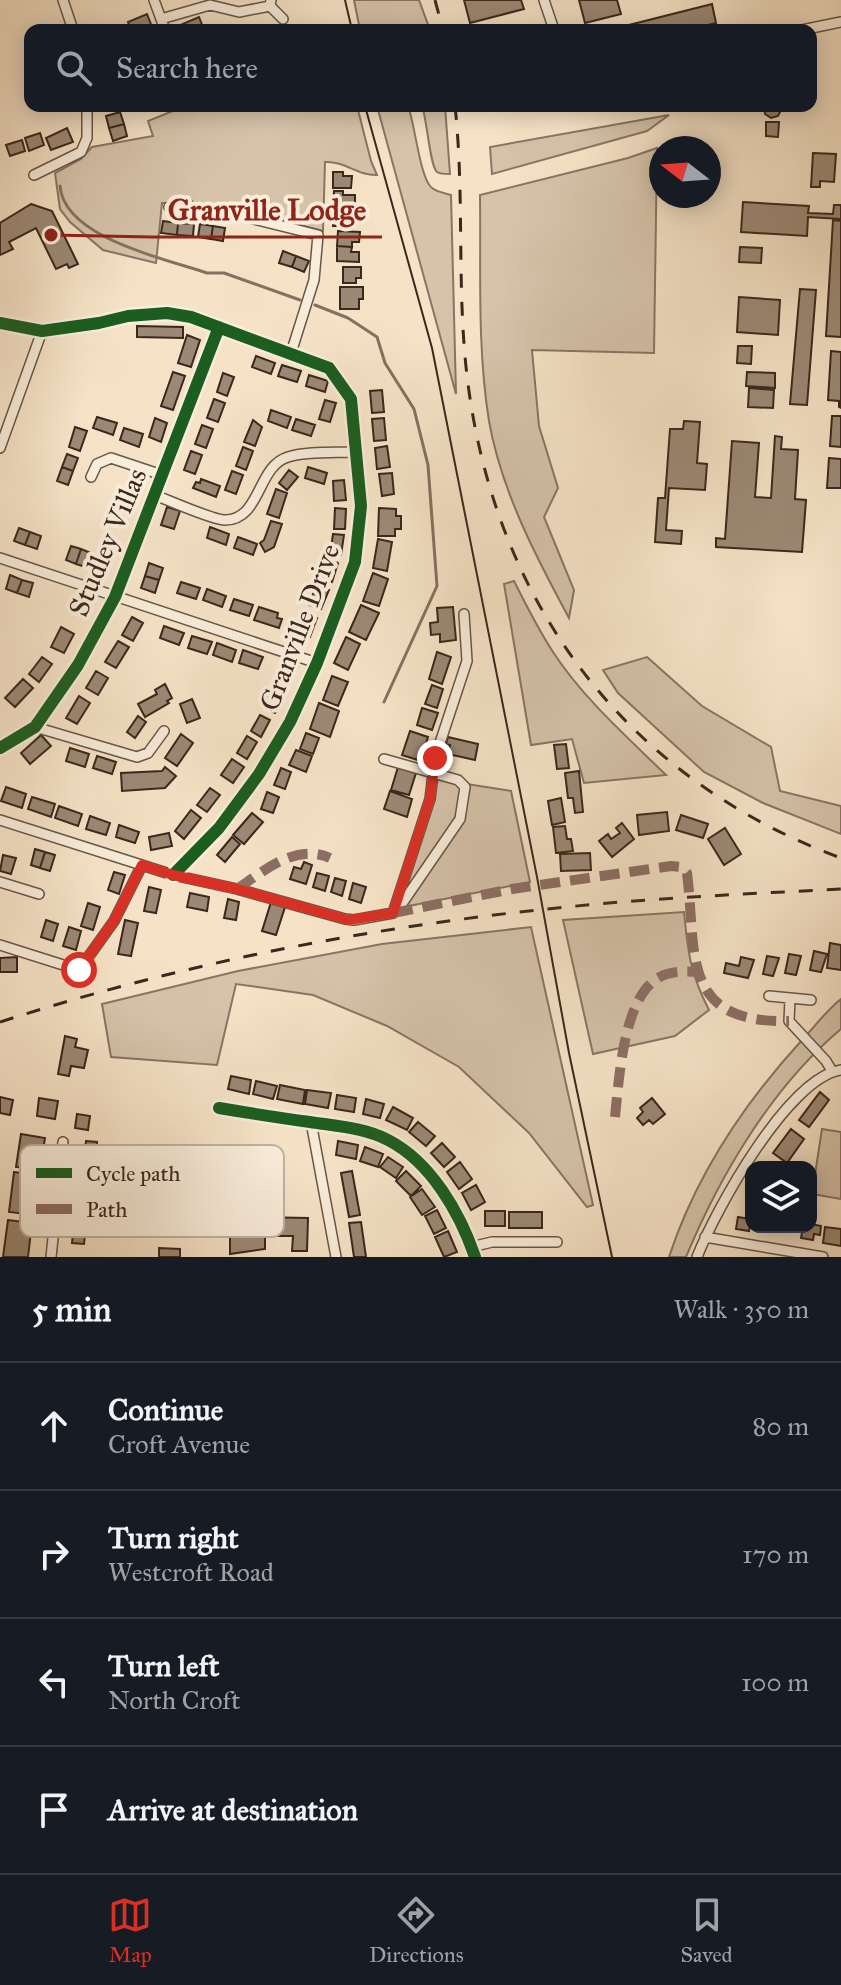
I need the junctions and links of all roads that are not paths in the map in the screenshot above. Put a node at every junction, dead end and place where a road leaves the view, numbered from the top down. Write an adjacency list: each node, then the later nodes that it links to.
1 (63, 0): 8 (street)
2 (154, 0): 5 (street)
3 (544, 0): 10 (street)
4 (270, 3): 5 (street); 6 (street)
5 (161, 19): 9 (street)
6 (283, 19)
7 (841, 22): 11 (street)
8 (71, 24)
9 (163, 24)
10 (552, 24)
11 (817, 27)
12 (87, 112): 13 (street)
13 (34, 175)
14 (169, 207): 18 (street)
15 (0, 323): 17 (street, Granville Drive)
16 (219, 327): 17 (street, Granville Drive); 18 (street, Granville Drive); 21 (street, Studley Villas)
17 (42, 331): 19 (street)
18 (291, 353): 20 (street, Granville Drive)
19 (0, 448)
20 (356, 452): 23 (street); 27 (street, Granville Drive)
21 (162, 475): 22 (street, Studley Villas); 23 (street, Studley Villas)
22 (91, 477)
23 (154, 495): 25 (street, Studley Villas)
24 (0, 558): 25 (street)
25 (115, 597): 27 (street); 28 (street, Studley Villas)
26 (464, 614): 32 (street)
27 (317, 663): 35 (street, Granville Drive)
28 (35, 727): 29 (street); 30 (street, Studley Villas)
29 (164, 731)
30 (0, 748)
31 (384, 759): 32 (street)
32 (431, 774): 38 (street); 38 (street)
33 (0, 820): 34 (street)
34 (142, 865): 35 (street); 39 (street)
35 (173, 875): 38 (street)
36 (0, 882): 37 (street)
37 (39, 894)
38 (393, 913)
39 (0, 945)
40 (769, 996): 41 (street)
41 (790, 999): 42 (street); 43 (street)
42 (811, 1000)
43 (836, 1070): 49 (street)
44 (219, 1108): 45 (street)
45 (311, 1122): 51 (street); 53 (street)
46 (63, 1142): 47 (street)
47 (63, 1145)
48 (53, 1237): 52 (street)
49 (705, 1237): 54 (street); 55 (street)
50 (557, 1242): 51 (street)
51 (473, 1252)
52 (51, 1257)
53 (336, 1257)
54 (697, 1257)
55 (823, 1257)

